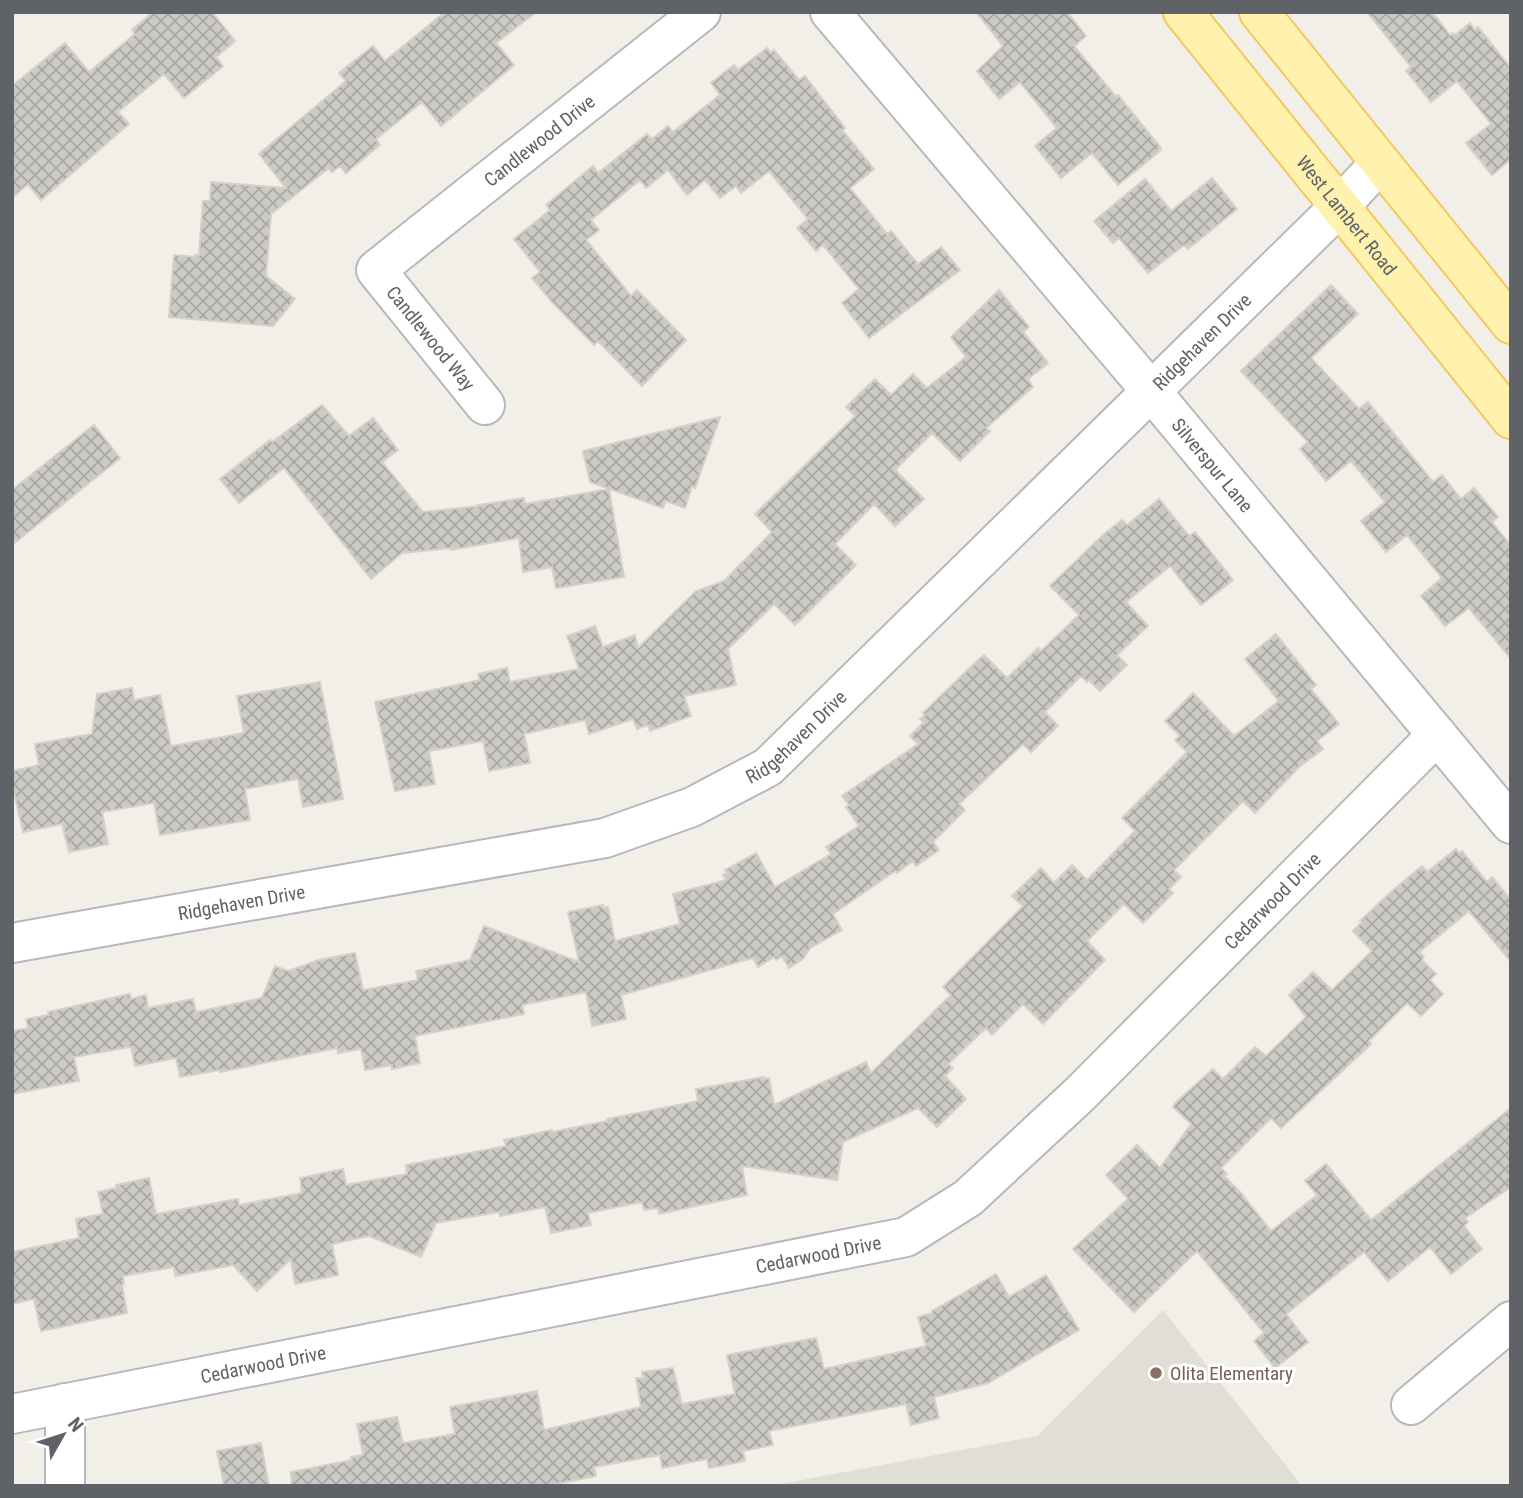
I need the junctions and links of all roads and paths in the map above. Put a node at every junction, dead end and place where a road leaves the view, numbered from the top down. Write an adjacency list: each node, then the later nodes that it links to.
1 (701, 12): 7 (street, Candlewood Drive)
2 (830, 12): 9 (street, Silverspur Lane)
3 (1183, 12): 6 (main road, West Lambert Road)
4 (1259, 12): 5 (main road)
5 (1380, 163): 6 (street, Ridgehaven Drive); 8 (main road)
6 (1340, 206): 9 (street, Ridgehaven Drive); 11 (main road, West Lambert Road)
7 (376, 270): 10 (street, Candlewood Way)
8 (1511, 324)
9 (1151, 391): 12 (street, Silverspur Lane); 14 (street, Ridgehaven Drive)
10 (485, 405)
11 (1511, 419)
12 (1437, 735): 13 (street, Silverspur Lane); 16 (street, Cedarwood Drive)
13 (1511, 824)
14 (12, 943)
15 (1511, 1321): 17 (street)
16 (65, 1404): 18 (street, Cedarwood Drive); 19 (street)
17 (1411, 1405)
18 (12, 1414)
19 (65, 1486)

